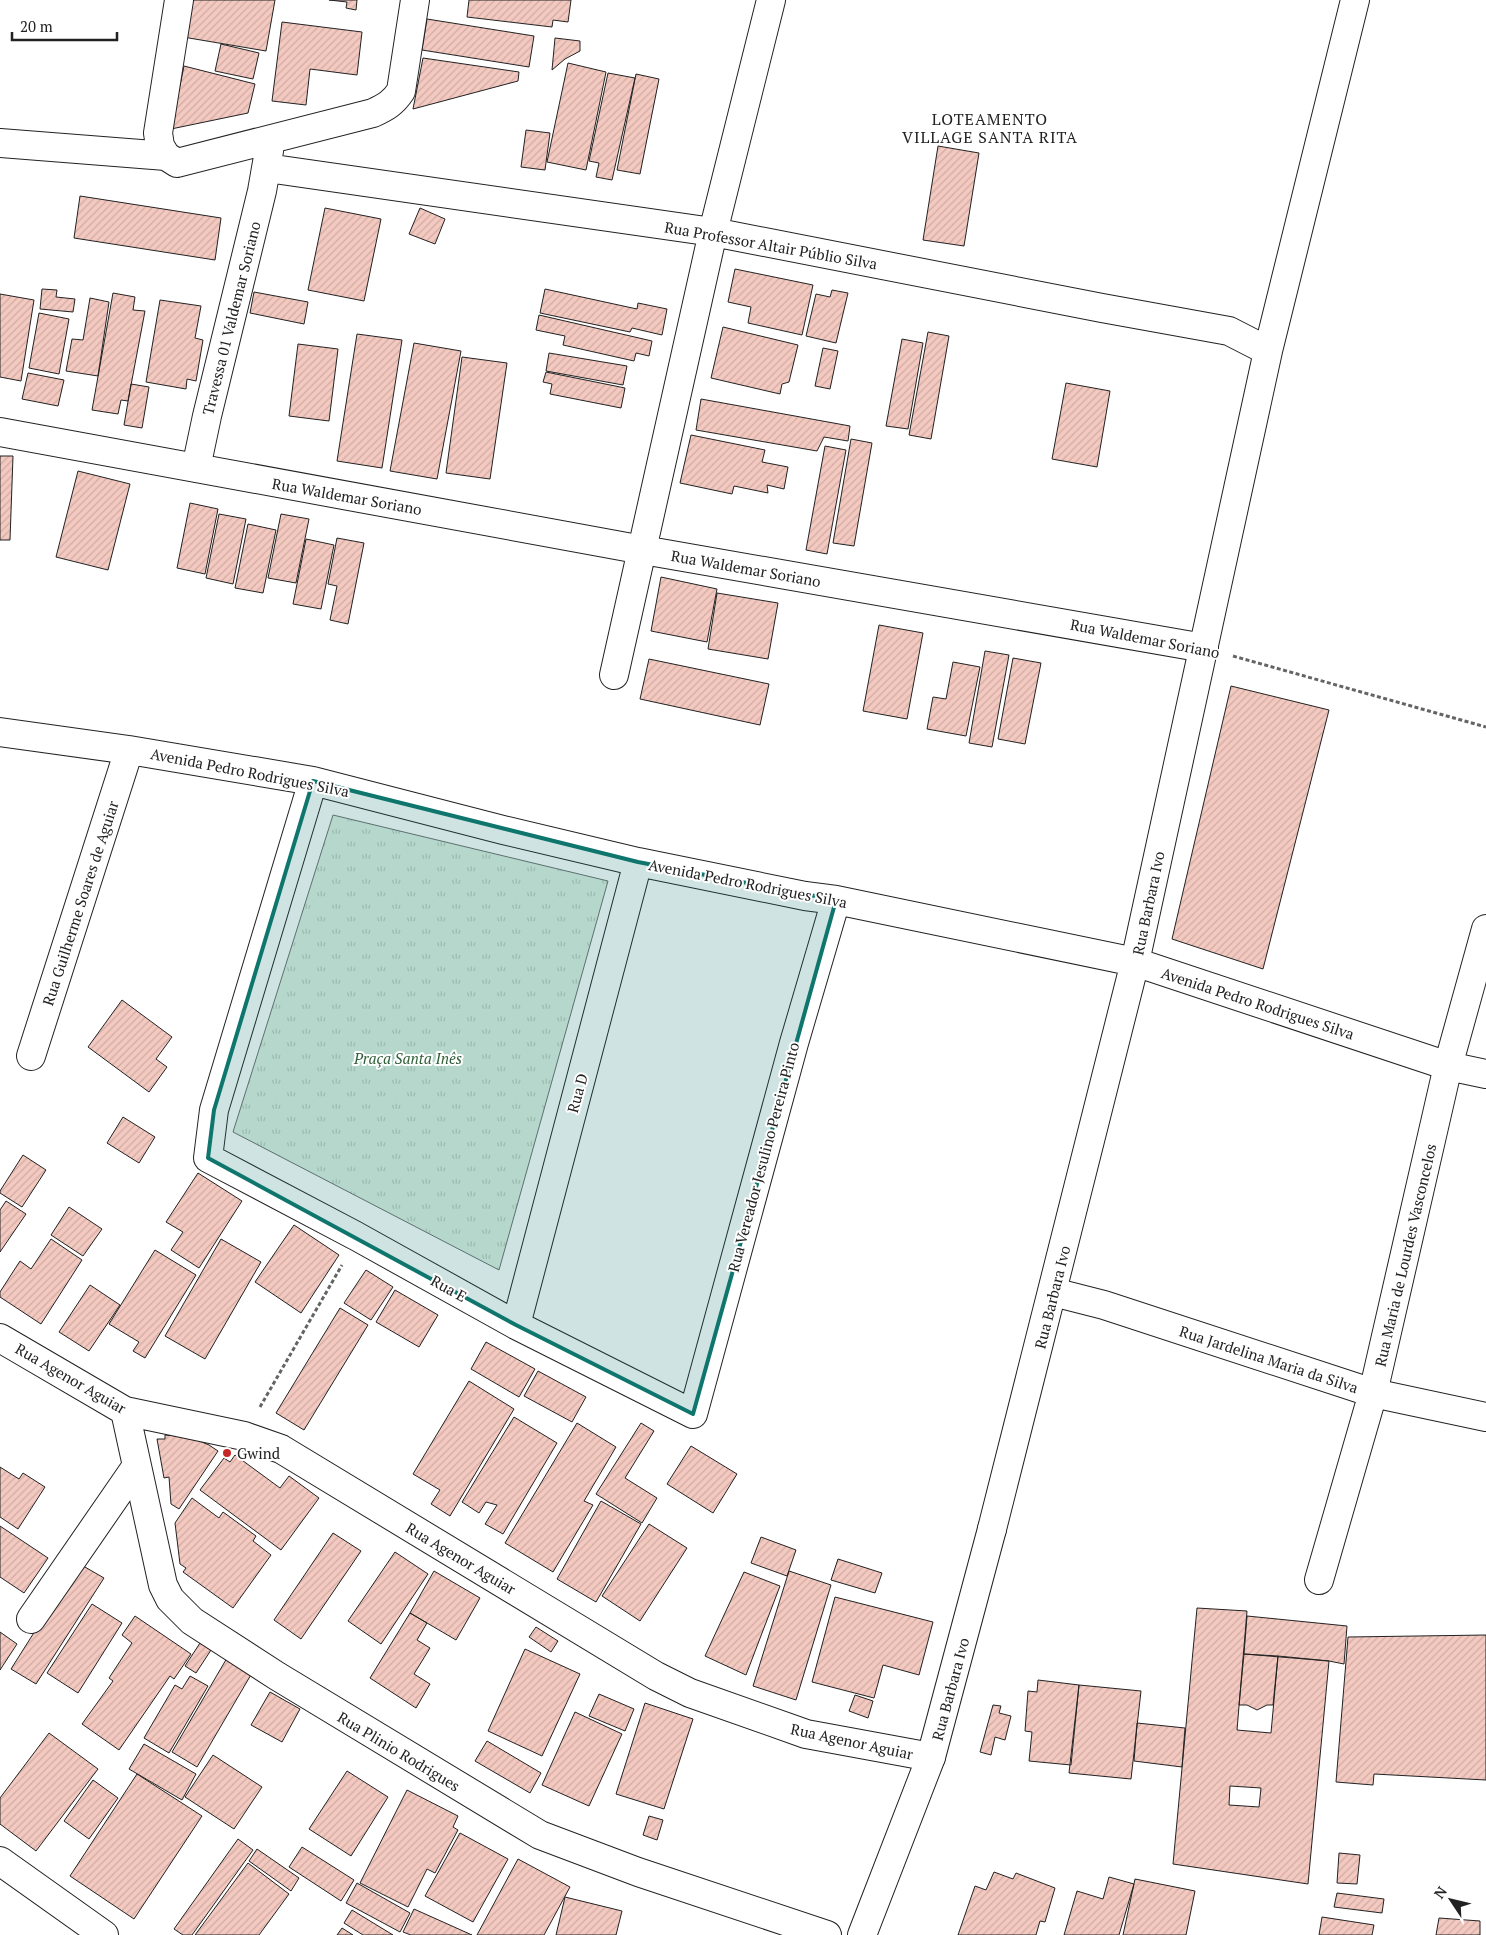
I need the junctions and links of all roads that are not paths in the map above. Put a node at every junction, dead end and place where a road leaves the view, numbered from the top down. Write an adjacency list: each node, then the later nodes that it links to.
1 (179, 0): 7 (street)
2 (415, 0): 5 (street)
3 (1355, 0): 10 (street, Rua Barbara Ivo)
4 (769, 7): 9 (street)
5 (271, 139): 7 (street); 8 (street, Travessa 01 Valdemar Soriano)
6 (0, 144): 7 (street)
7 (166, 156)
8 (266, 168): 9 (street, Rua Professor Altair Públio Silva); 12 (street, Travessa 01 Valdemar Soriano)
9 (713, 232): 10 (street, Rua Professor Altair Públio Silva); 13 (street)
10 (1268, 351): 14 (street, Rua Barbara Ivo)
11 (0, 432): 12 (street, Rua Waldemar Soriano)
12 (196, 468): 13 (street, Rua Waldemar Soriano)
13 (643, 550): 14 (street, Rua Waldemar Soriano); 15 (street)
14 (1204, 648): 22 (street, Rua Barbara Ivo)
15 (614, 675)
16 (0, 732): 17 (street, Avenida Pedro Rodrigues Silva)
17 (129, 750): 18 (street, Avenida Pedro Rodrigues Silva); 23 (street, Rua Guilherme Soares de Aguiar)
18 (313, 781): 19 (street, Avenida Pedro Rodrigues Silva); 27 (street, Rua E)
19 (638, 862): 20 (street, Avenida Pedro Rodrigues Silva); 27 (street, Rua D)
20 (836, 900): 22 (street, Avenida Pedro Rodrigues Silva); 31 (street, Rua Vereador Jesulino Pereira Pinto)
21 (1486, 929): 24 (street, Rua Maria de Lourdes Vasconcelos)
22 (1135, 962): 24 (street, Avenida Pedro Rodrigues Silva); 26 (street, Rua Barbara Ivo)
23 (31, 1056)
24 (1448, 1066): 25 (street, Avenida Pedro Rodrigues Silva); 29 (street, Rua Maria de Lourdes Vasconcelos)
25 (1486, 1074)
26 (1053, 1292): 29 (street, Rua Jardelina Maria da Silva); 36 (street, Rua Barbara Ivo)
27 (516, 1325): 31 (street, Rua E)
28 (0, 1338): 30 (street, Rua Agenor Aguiar)
29 (1373, 1393): 32 (street, Rua Jardelina Maria da Silva); 34 (street, Rua Maria de Lourdes Vasconcelos)
30 (125, 1412): 33 (street, Rua Plinio Rodrigues); 36 (street, Rua Agenor Aguiar)
31 (693, 1414)
32 (1486, 1417)
33 (136, 1466): 35 (street); 39 (street, Rua Plinio Rodrigues)
34 (1319, 1580)
35 (31, 1619)
36 (931, 1758): 40 (street, Rua Barbara Ivo)
37 (0, 1861): 38 (street)
38 (104, 1935)
39 (827, 1935)
40 (862, 1935)

